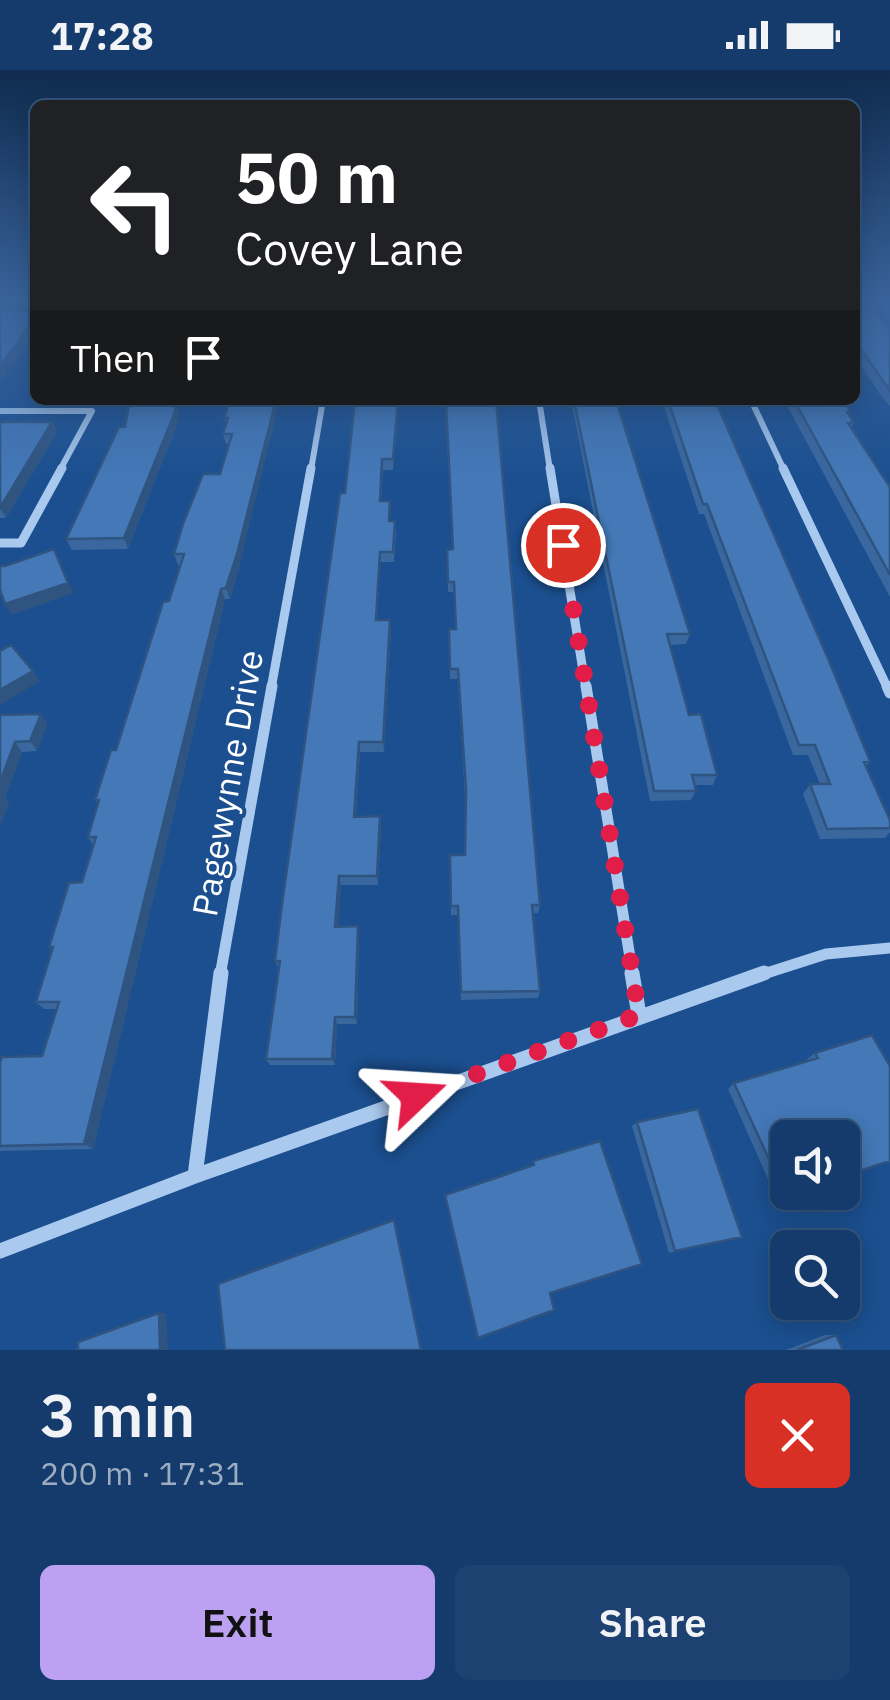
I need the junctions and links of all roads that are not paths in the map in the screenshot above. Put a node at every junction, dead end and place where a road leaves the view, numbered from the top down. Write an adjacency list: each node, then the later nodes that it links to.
1 (323, 405): 9 (street, Pagewynne Drive)
2 (540, 405): 8 (street)
3 (754, 405): 6 (street)
4 (0, 411): 5 (street)
5 (0, 544)
6 (890, 692)
7 (890, 948): 8 (street)
8 (639, 1015): 9 (street)
9 (195, 1176): 10 (street)
10 (0, 1250)

